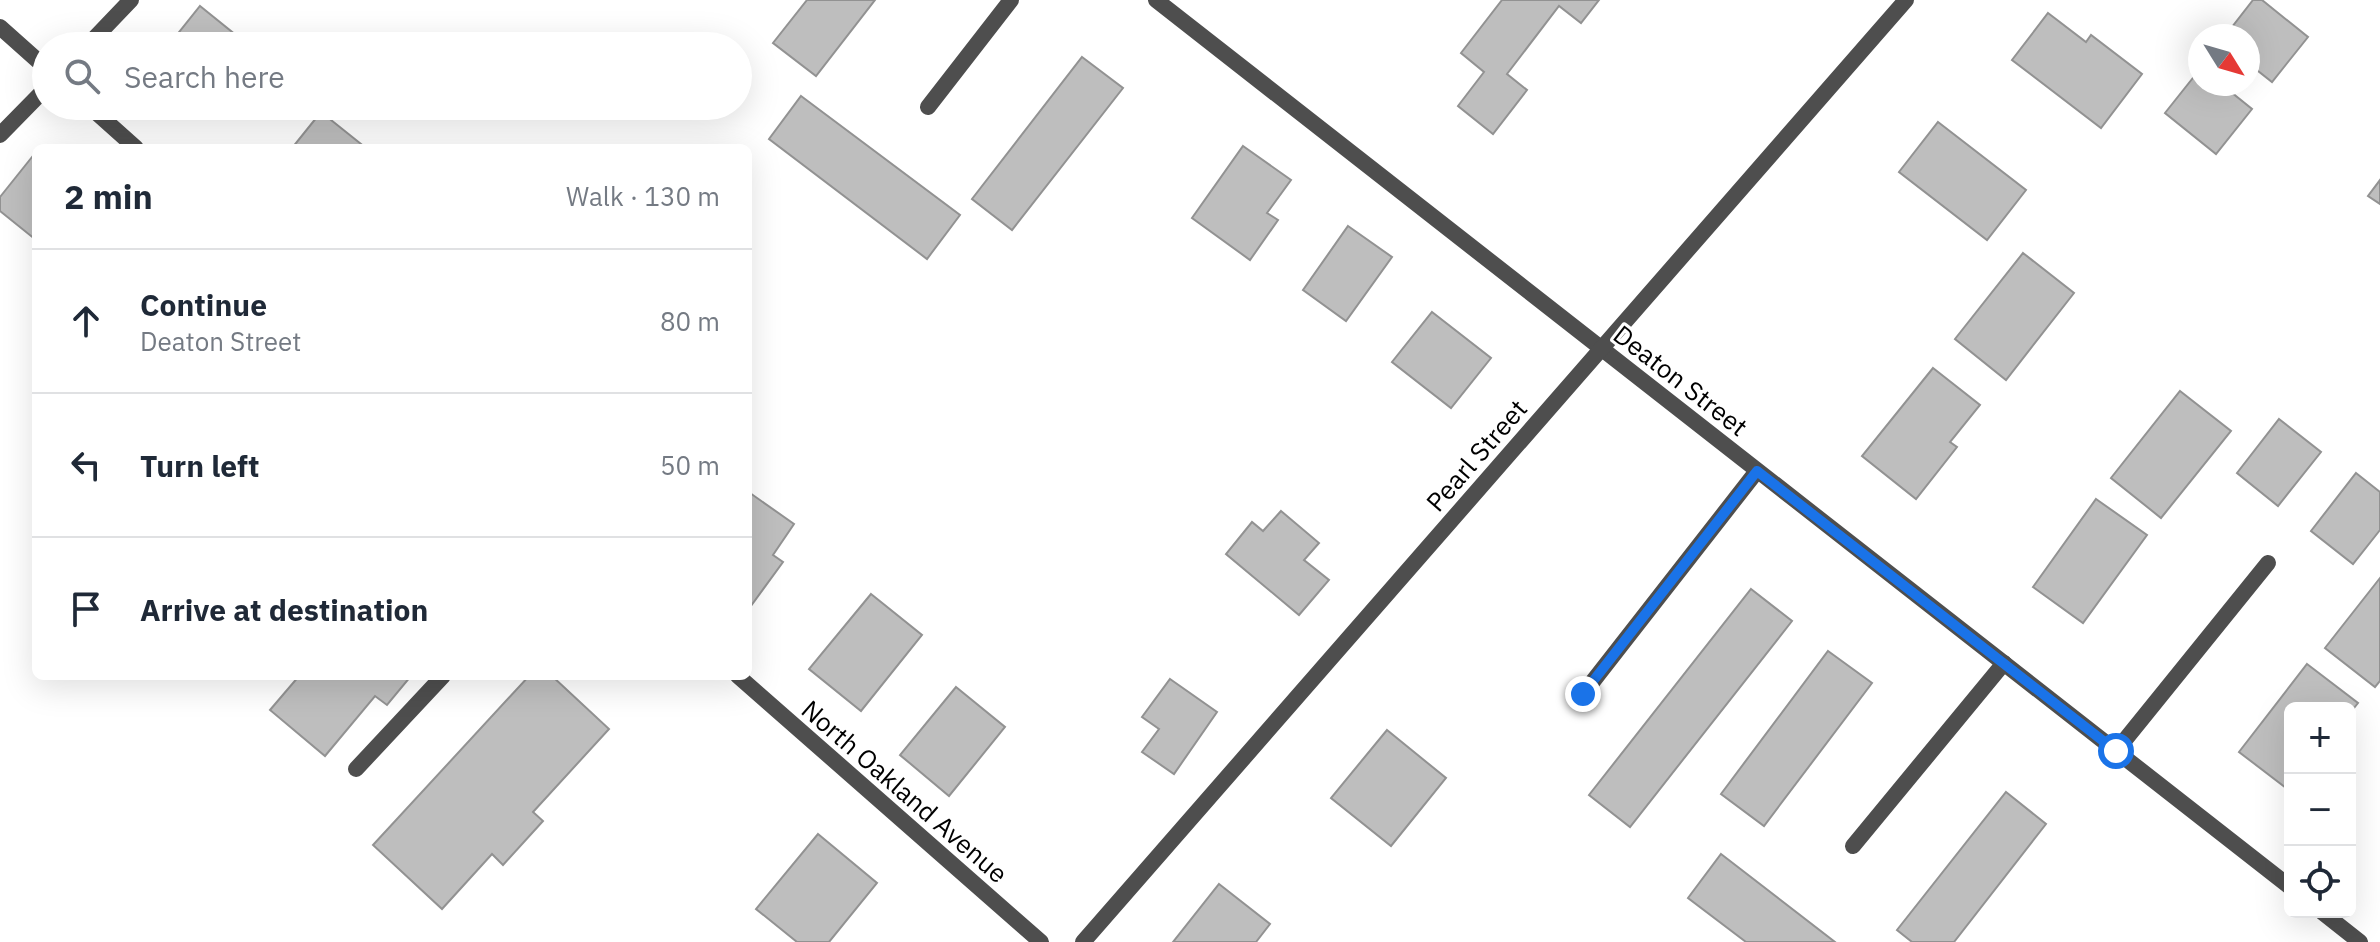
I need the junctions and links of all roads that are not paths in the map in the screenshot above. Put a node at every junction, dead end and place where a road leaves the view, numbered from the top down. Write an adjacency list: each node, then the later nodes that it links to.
1 (131, 0): 6 (street)
2 (1011, 0): 9 (street)
3 (1156, 0): 13 (street, Deaton Street)
4 (1906, 0): 13 (street, Pearl Street)
5 (0, 27): 7 (street)
6 (100, 32)
7 (32, 56)
8 (32, 102): 11 (street)
9 (928, 107)
10 (105, 120): 12 (street)
11 (0, 135)
12 (132, 144)
13 (1601, 348): 14 (street, Deaton Street); 26 (street, Pearl Street)
14 (1757, 471): 16 (street, Deaton Street); 19 (street)
15 (2268, 563): 20 (street)
16 (2004, 663): 20 (street, Deaton Street); 22 (street)
17 (439, 680): 21 (street)
18 (743, 680): 25 (street, North Oakland Avenue)
19 (1583, 694)
20 (2116, 751): 23 (street, Deaton Street)
21 (356, 769)
22 (1853, 846)
23 (2284, 882)
24 (2330, 918): 27 (street)
25 (1041, 942)
26 (1083, 942)
27 (2360, 942)

